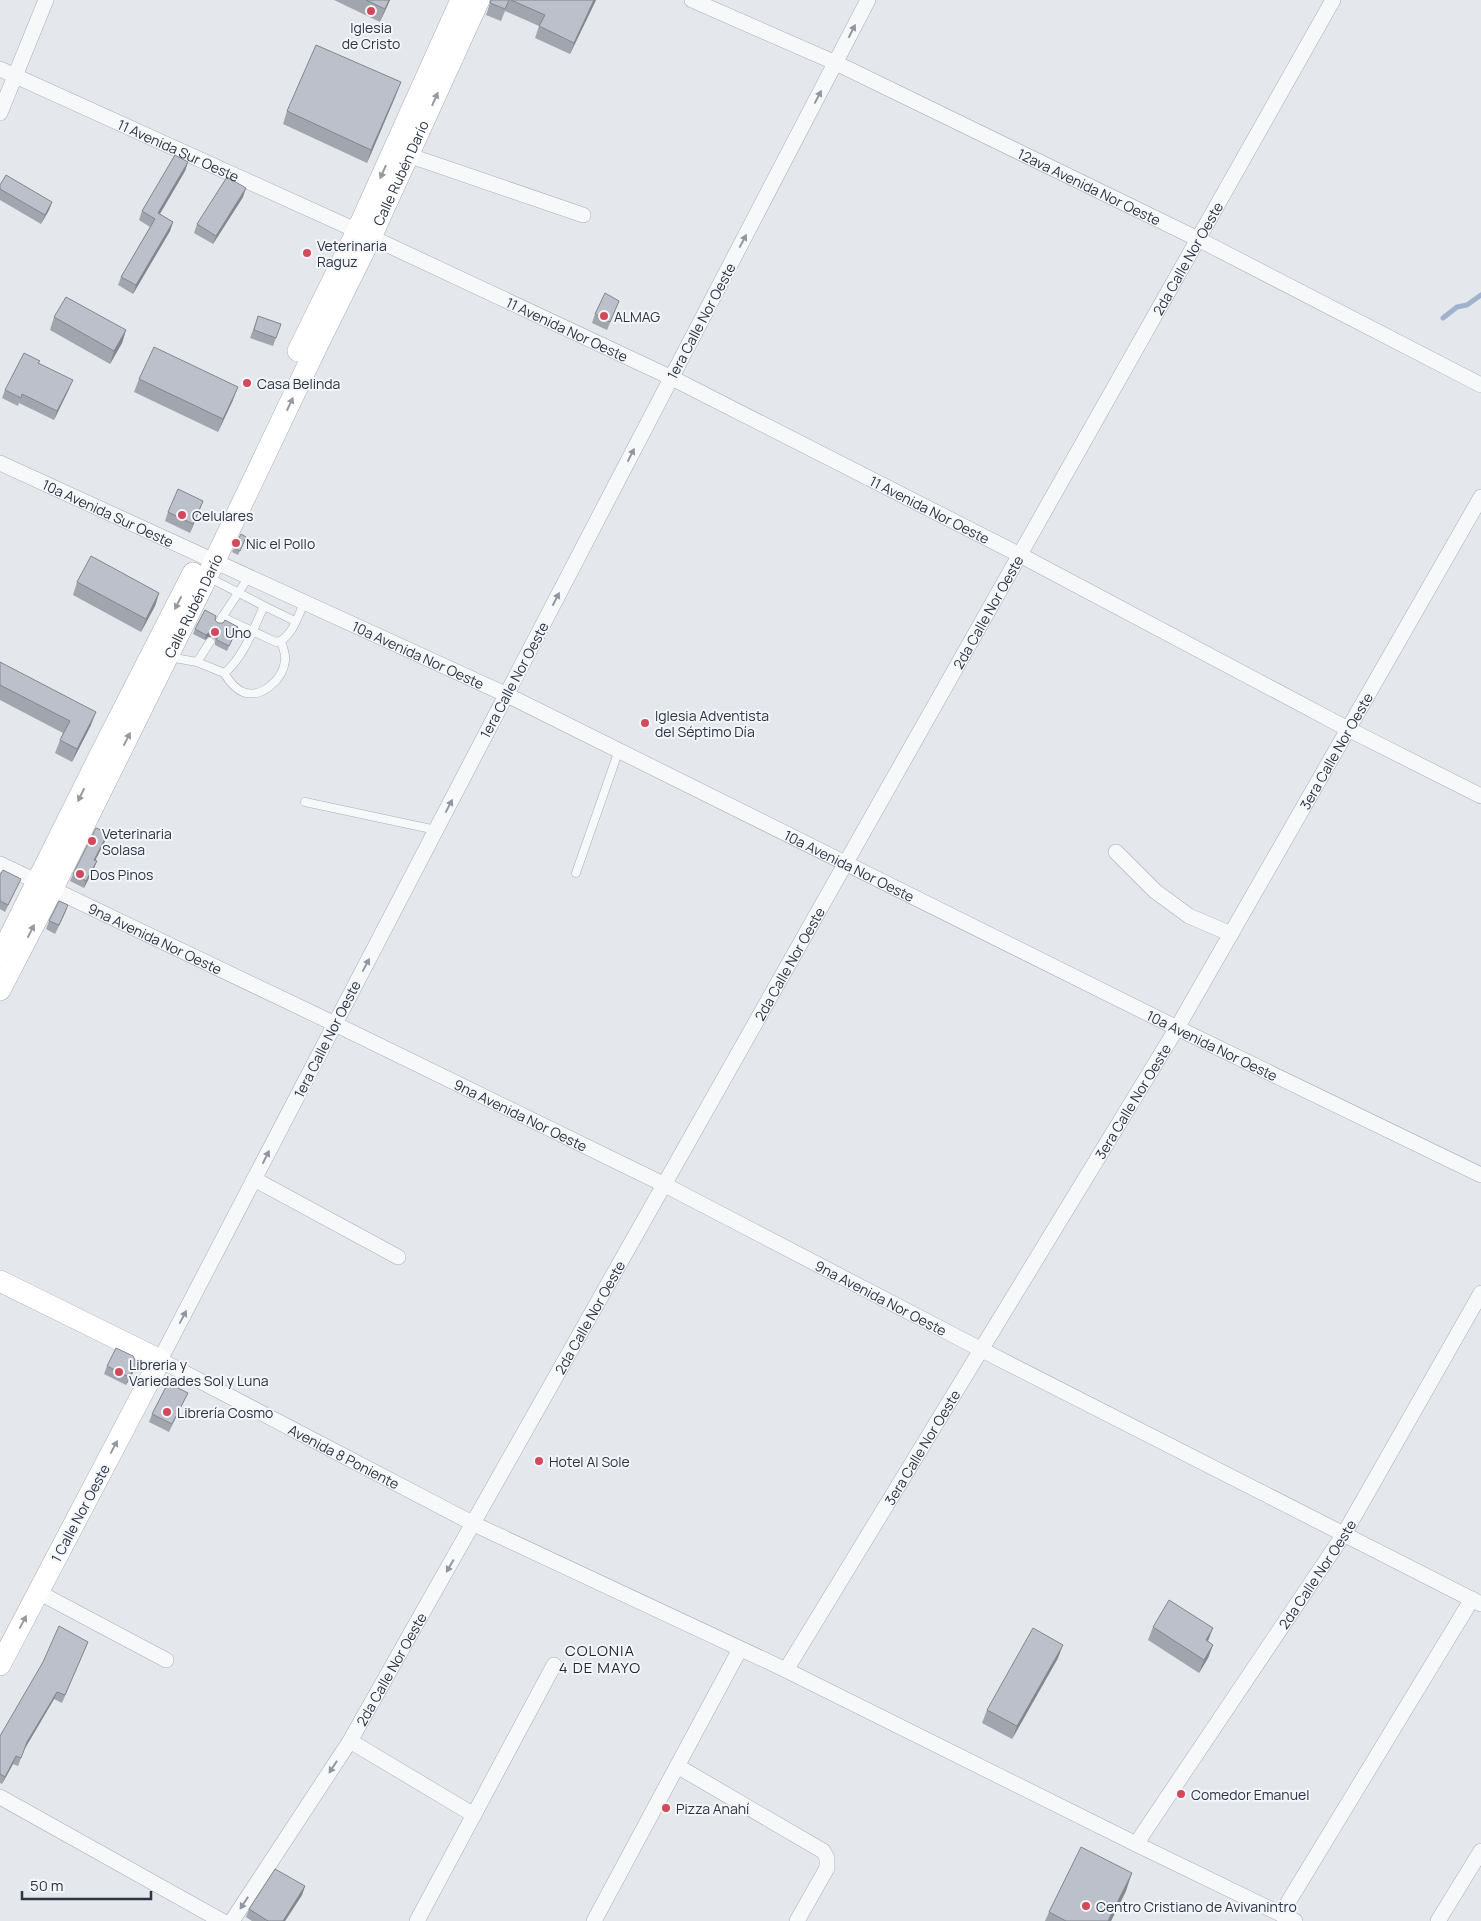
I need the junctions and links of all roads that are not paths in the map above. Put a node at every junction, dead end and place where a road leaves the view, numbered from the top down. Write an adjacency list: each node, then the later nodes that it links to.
1 (46, 0): 10 (street)
2 (461, 0): 7 (street, Calle Rubén Darío)
3 (479, 0): 7 (street, Calle Rubén Darío)
4 (692, 0): 8 (street, 12ava Avenida Nor Oeste)
5 (868, 0): 8 (street, 1era Calle Nor Oeste, one-way to 5)
6 (1333, 0): 15 (street, 2da Calle Nor Oeste)
7 (457, 30): 12 (street, Calle Rubén Darío)
8 (836, 63): 15 (street, 12ava Avenida Nor Oeste); 16 (street, 1era Calle Nor Oeste, one-way to 8)
9 (0, 69): 10 (street, 11 Avenida Sur Oeste)
10 (15, 76): 11 (street); 14 (street, 11 Avenida Sur Oeste)
11 (0, 113)
12 (401, 153): 13 (street); 14 (street, Calle Rubén Darío)
13 (583, 215)
14 (364, 234): 16 (street, 11 Avenida Nor Oeste); 21 (street, Calle Rubén Darío)
15 (1198, 239): 17 (street, 12ava Avenida Nor Oeste); 20 (street, 2da Calle Nor Oeste)
16 (672, 378): 20 (street, 11 Avenida Nor Oeste); 33 (street, 1era Calle Nor Oeste, one-way to 16)
17 (1481, 385)
18 (0, 463): 21 (street, 10a Avenida Sur Oeste)
19 (1481, 497): 34 (street, 3era Calle Nor Oeste)
20 (1020, 555): 34 (street, 11 Avenida Nor Oeste); 40 (street, 2da Calle Nor Oeste)
21 (205, 566): 22 (street, 10a Avenida Nor Oeste); 23 (lane); 30 (street, Calle Rubén Darío)
22 (248, 578): 23 (lane); 24 (street, 10a Avenida Nor Oeste)
23 (237, 592): 25 (lane); 27 (lane)
24 (304, 603): 26 (lane); 33 (street, 10a Avenida Nor Oeste)
25 (264, 606): 26 (lane); 27 (lane)
26 (295, 620): 29 (lane)
27 (252, 632): 29 (lane); 32 (lane)
28 (210, 642): 31 (lane)
29 (281, 642): 32 (lane)
30 (161, 655): 31 (lane); 43 (street, Calle Rubén Darío)
31 (197, 662): 32 (lane)
32 (224, 673)
33 (507, 695): 35 (street, 10a Avenida Nor Oeste); 38 (street, 1era Calle Nor Oeste, one-way to 33)
34 (1348, 730): 36 (street, 11 Avenida Nor Oeste); 44 (street, 3era Calle Nor Oeste)
35 (619, 750): 40 (street, 10a Avenida Nor Oeste); 42 (lane)
36 (1481, 796)
37 (305, 802): 38 (lane)
38 (436, 830): 47 (street, 1era Calle Nor Oeste, one-way to 38)
39 (1116, 852): 44 (street)
40 (846, 863): 48 (street, 10a Avenida Nor Oeste); 51 (street, 2da Calle Nor Oeste)
41 (0, 864): 43 (street, 9na Avenida Nor Oeste)
42 (576, 874)
43 (46, 885): 45 (street, Calle Rubén Darío); 47 (street, 9na Avenida Nor Oeste)
44 (1231, 934): 48 (street, 3era Calle Nor Oeste)
45 (5, 958): 46 (street, Calle Rubén Darío)
46 (0, 990)
47 (335, 1024): 50 (street, 1era Calle Nor Oeste, one-way to 47); 51 (street, 9na Avenida Nor Oeste)
48 (1177, 1028): 49 (street, 10a Avenida Nor Oeste); 55 (street, 3era Calle Nor Oeste)
49 (1481, 1175)
50 (254, 1179): 52 (street); 56 (street, 1era Calle Nor Oeste, one-way to 50)
51 (665, 1185): 55 (street, 9na Avenida Nor Oeste); 57 (street, 2da Calle Nor Oeste)
52 (398, 1257)
53 (0, 1281): 56 (street, Avenida 8 Poniente)
54 (1480, 1298): 58 (street, 2da Calle Nor Oeste)
55 (982, 1350): 58 (street, 9na Avenida Nor Oeste); 65 (street, 3era Calle Nor Oeste)
56 (160, 1360): 57 (street, Avenida 8 Poniente); 59 (street, 1 Calle Nor Oeste, one-way to 56)
57 (474, 1524): 61 (street, Avenida 8 Poniente); 66 (street, 2da Calle Nor Oeste, one-way to 66)
58 (1344, 1534): 60 (street, 9na Avenida Nor Oeste); 70 (street, 2da Calle Nor Oeste)
59 (38, 1592): 62 (street); 64 (street, 1 Calle Nor Oeste, one-way to 59)
60 (1476, 1602): 73 (street)
61 (740, 1649): 65 (street, Avenida 8 Poniente); 67 (street)
62 (166, 1660)
63 (554, 1664): 69 (street)
64 (0, 1665)
65 (786, 1670): 70 (street, Avenida 8 Poniente)
66 (350, 1740): 69 (street); 75 (street, 2da Calle Nor Oeste, one-way to 75)
67 (677, 1766): 77 (street); 78 (street)
68 (0, 1797): 74 (street)
69 (474, 1815): 76 (street)
70 (1136, 1844): 73 (street, Avenida 8 Poniente)
71 (1481, 1851): 72 (street)
72 (1476, 1869): 80 (street)
73 (1281, 1914): 79 (street, Avenida 8 Poniente)
74 (222, 1921)
75 (232, 1921)
76 (416, 1921)
77 (594, 1921)
78 (797, 1921)
79 (1295, 1921)
80 (1438, 1921)

